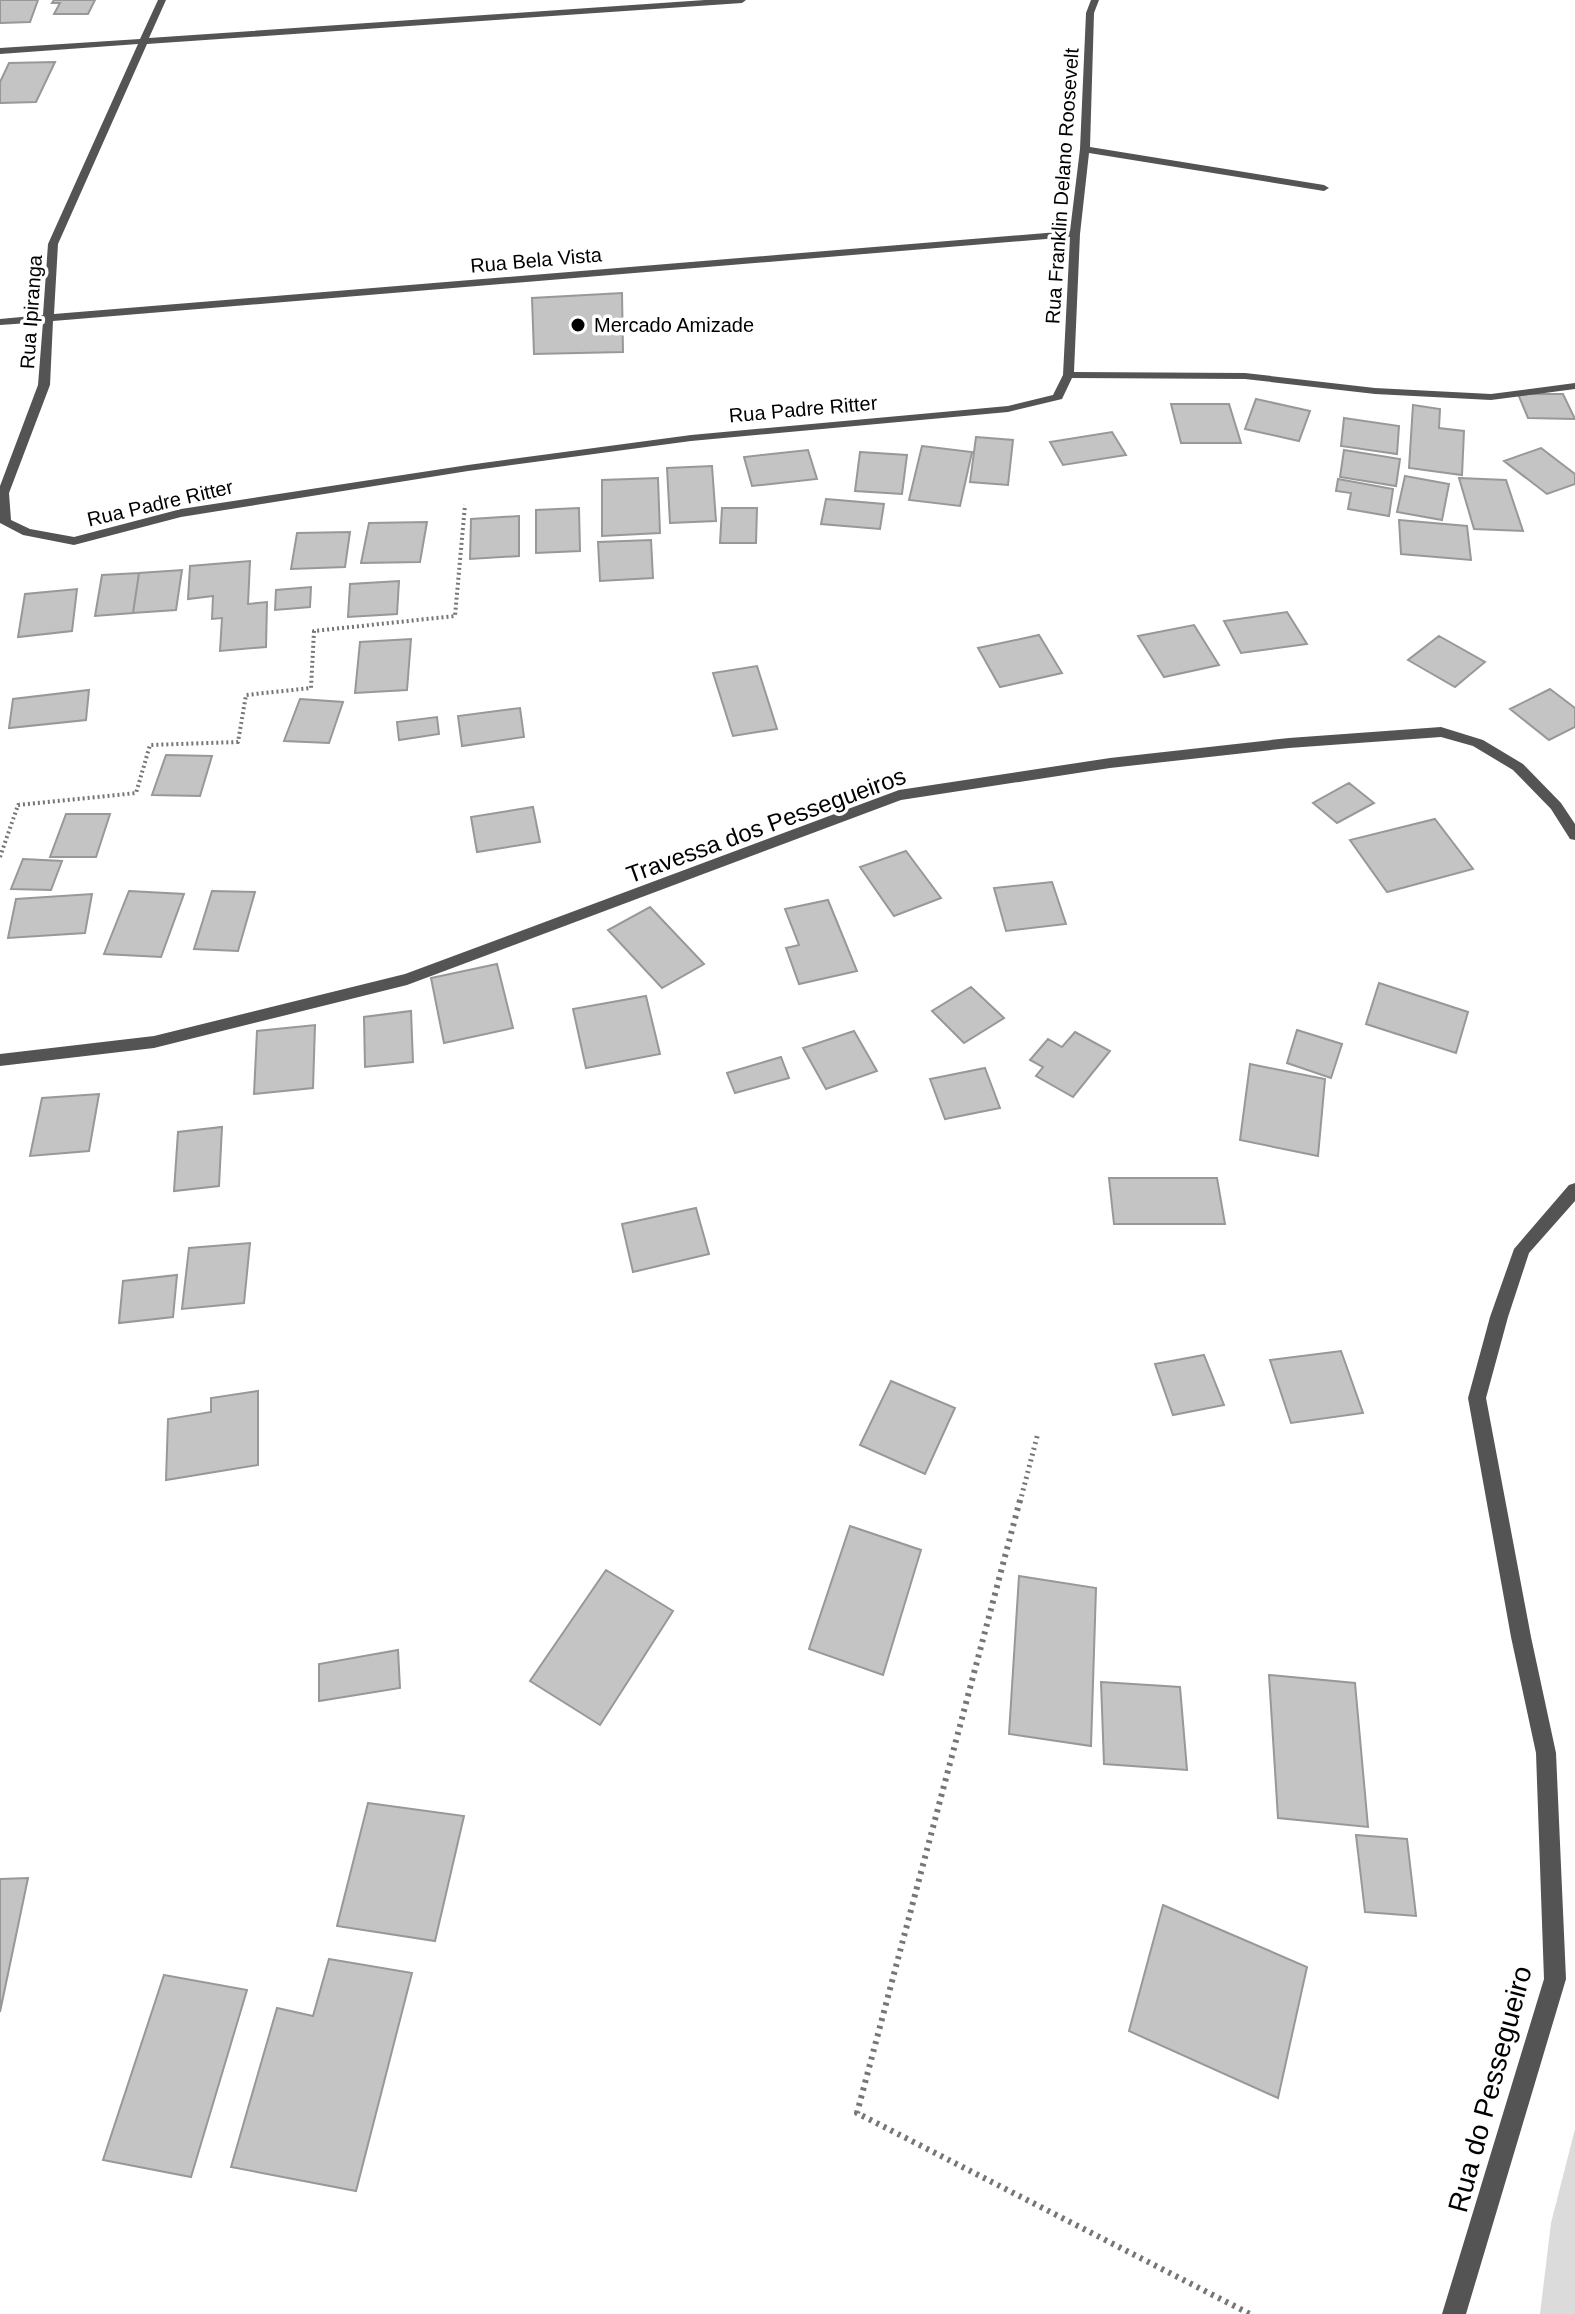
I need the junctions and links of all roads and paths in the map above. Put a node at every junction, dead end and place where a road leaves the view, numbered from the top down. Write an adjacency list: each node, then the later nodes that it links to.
1 (162, 0): 4 (street, Rua Ipiranga)
2 (742, 0): 4 (street)
3 (1095, 0): 6 (street, Rua Franklin Delano Roosevelt)
4 (142, 40): 5 (street); 9 (street, Rua Ipiranga)
5 (0, 51)
6 (1085, 149): 7 (street); 8 (street, Rua Franklin Delano Roosevelt)
7 (1324, 188)
8 (1075, 234): 9 (street, Rua Bela Vista); 11 (street, Rua Franklin Delano Roosevelt)
9 (48, 318): 10 (street, Rua Bela Vista); 14 (street, Rua Ipiranga)
10 (0, 322)
11 (1068, 375): 12 (street); 13 (street, Rua Padre Ritter)
12 (1575, 386)
13 (468, 468): 14 (street, Rua Padre Ritter); 16 (path)
14 (27, 532)
15 (1575, 835): 17 (street, Travessa dos Pessegueiros)
16 (0, 857)
17 (0, 1060)
18 (1575, 1190): 21 (street, Rua do Pessegueiro)
19 (1038, 1433): 20 (path)
20 (1250, 2314)
21 (1454, 2314)

